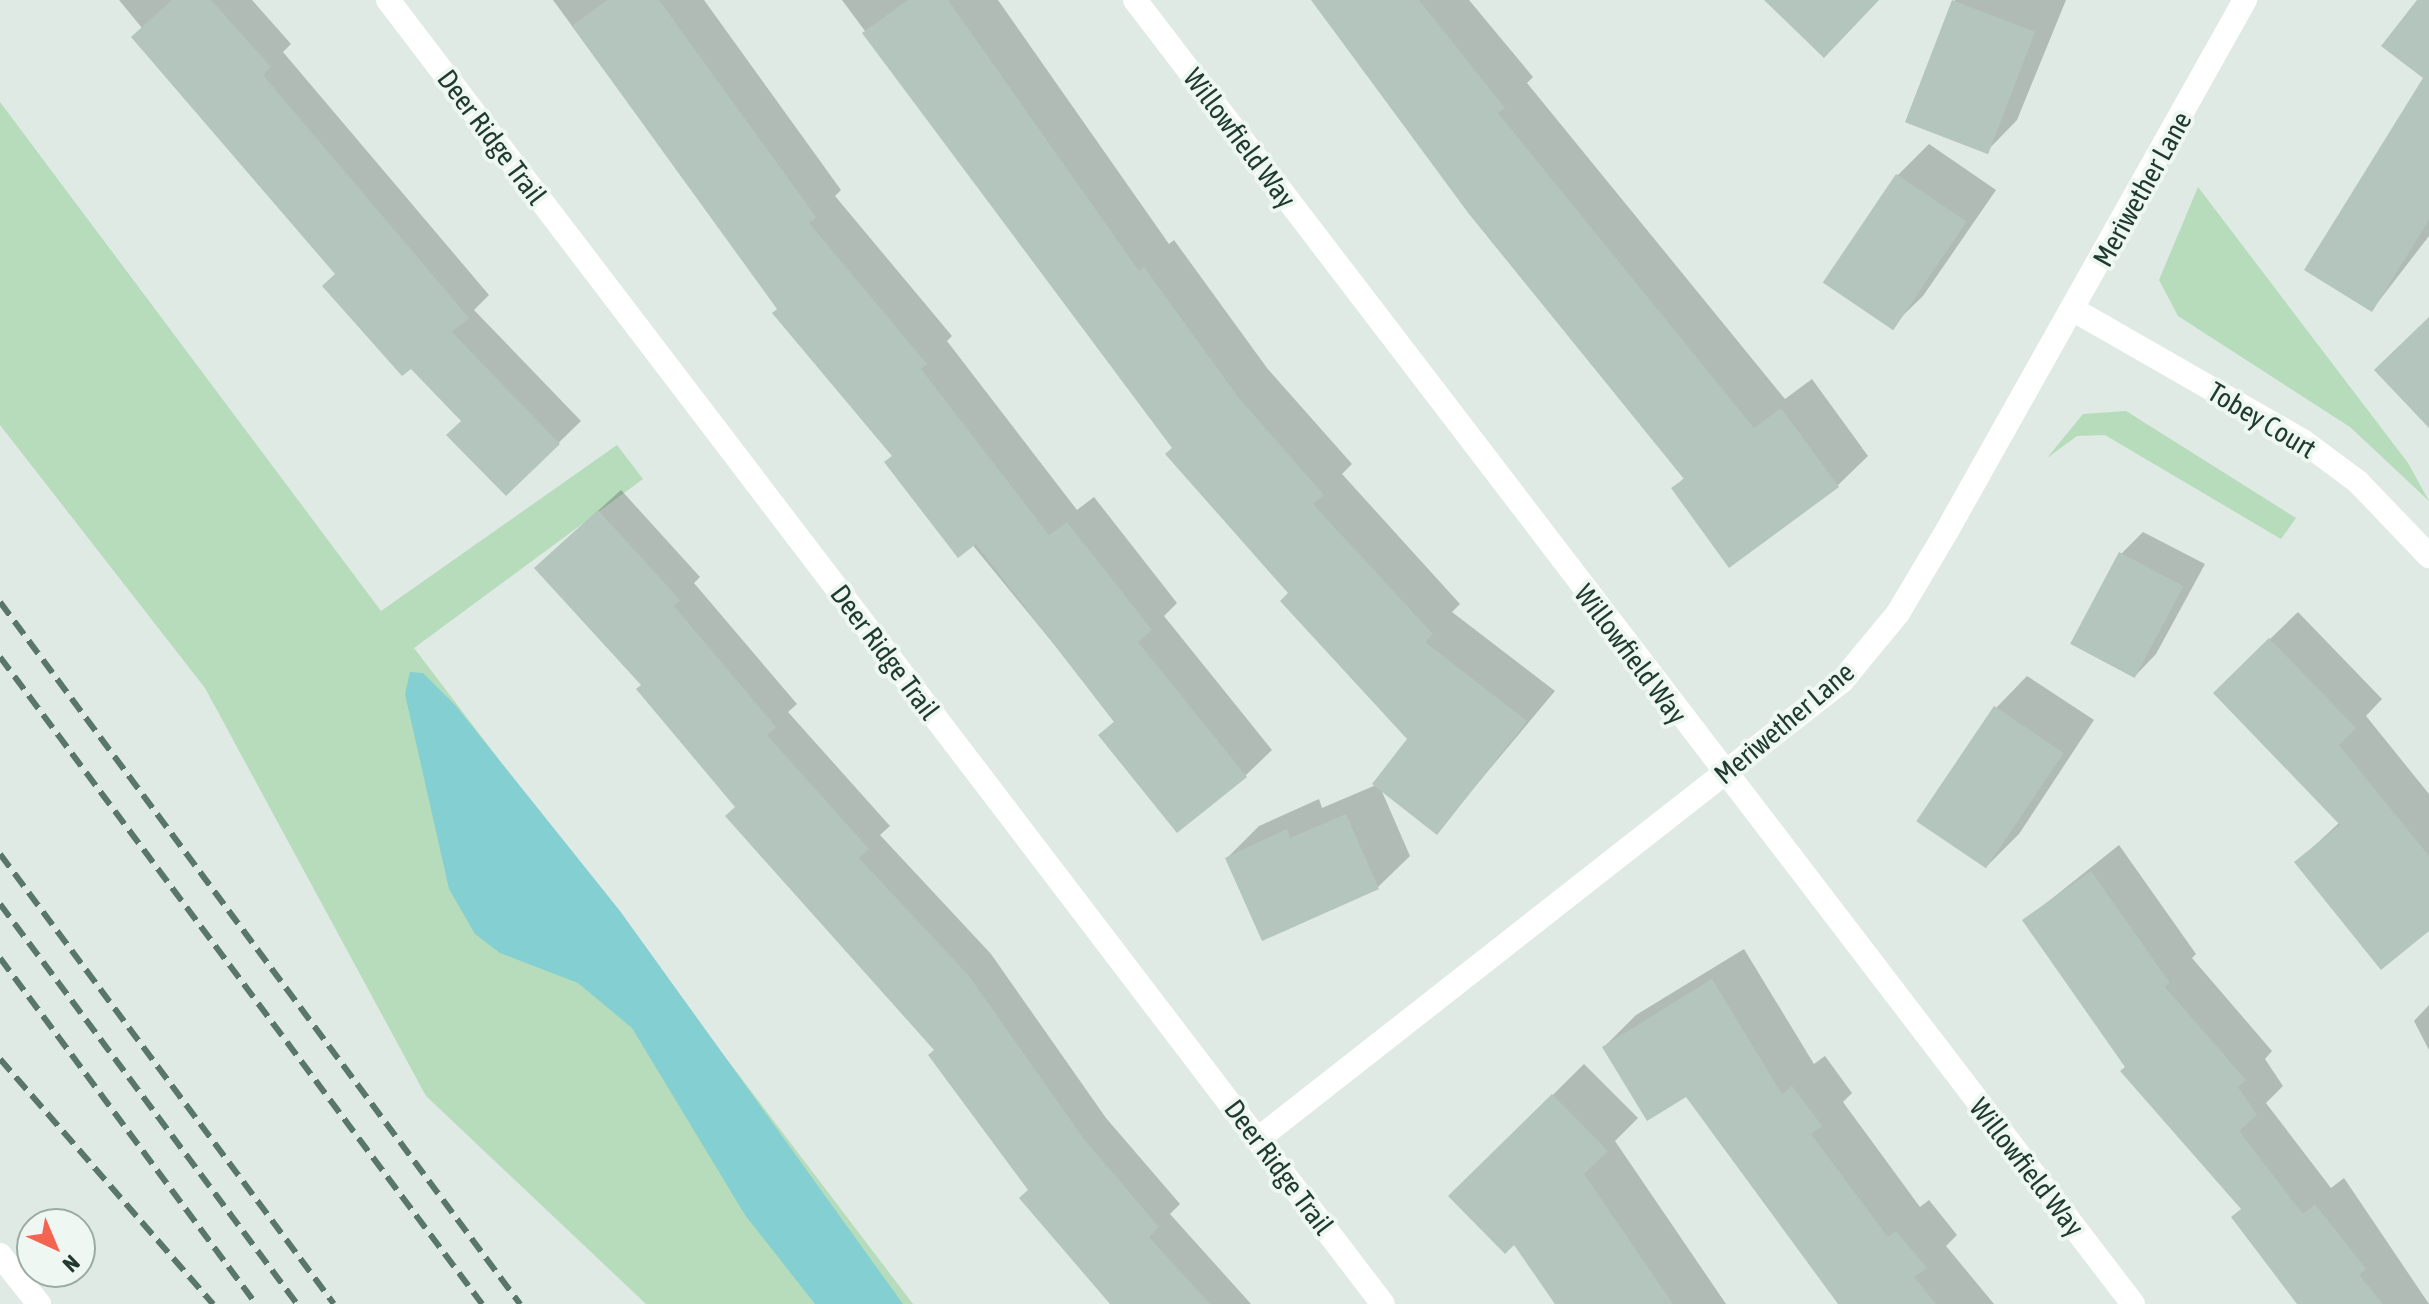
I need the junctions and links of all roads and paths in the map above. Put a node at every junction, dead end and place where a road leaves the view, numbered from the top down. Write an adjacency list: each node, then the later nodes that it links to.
1 (388, 0): 7 (street, Deer Ridge Trail)
2 (1135, 0): 6 (street, Willowfield Way)
3 (2245, 0): 4 (street, Meriwether Lane)
4 (2074, 310): 5 (street, Tobey Court); 6 (street, Meriwether Lane)
5 (2429, 556)
6 (1723, 775): 7 (street, Meriwether Lane); 11 (street, Willowfield Way)
7 (1258, 1139): 10 (street, Deer Ridge Trail)
8 (0, 1255): 9 (street)
9 (39, 1304)
10 (1383, 1304)
11 (2133, 1304)

